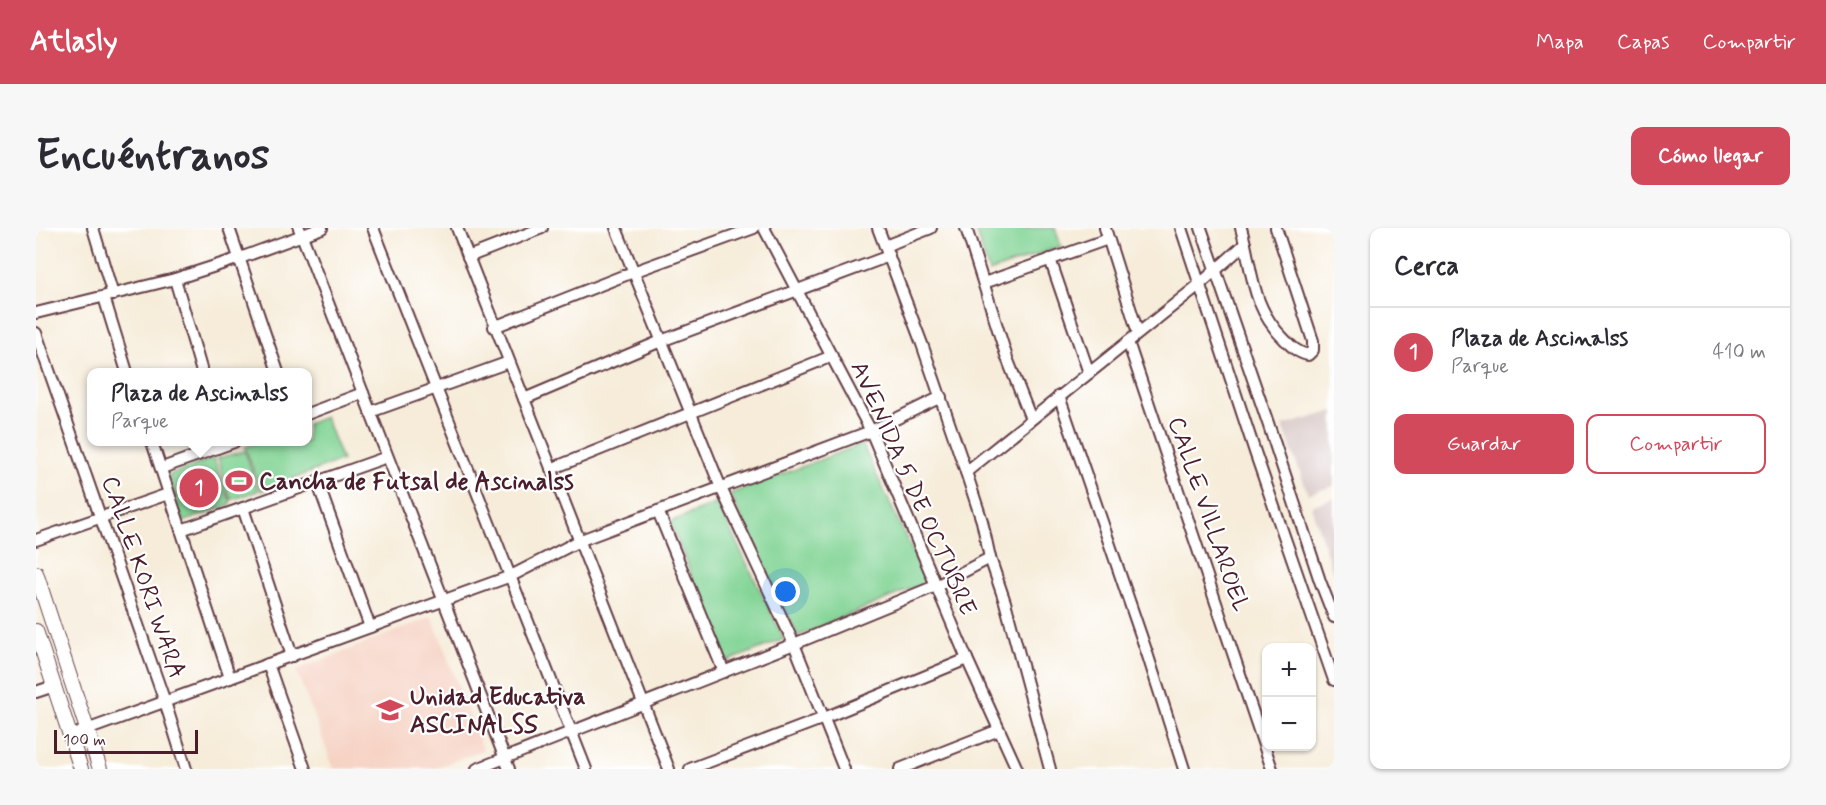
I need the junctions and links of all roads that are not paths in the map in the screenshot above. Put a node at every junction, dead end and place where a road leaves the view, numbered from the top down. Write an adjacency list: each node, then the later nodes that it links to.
1 (93, 228): 30 (street)
2 (230, 228): 22 (street)
3 (322, 228): 17 (street)
4 (373, 228): 43 (street)
5 (457, 228): 21 (street)
6 (542, 228): 21 (street)
7 (616, 228): 25 (street)
8 (754, 228): 25 (street)
9 (764, 228): 29 (street, AVENIDA 5 DE OCTUBRE)
10 (878, 228): 20 (street)
11 (931, 228): 20 (street)
12 (966, 228): 27 (street)
13 (1181, 228): 28 (street)
14 (1201, 228): 24 (street)
15 (1240, 228): 19 (street)
16 (1276, 228): 19 (street)
17 (300, 232): 22 (street); 44 (street)
18 (1106, 233): 23 (street); 34 (street)
19 (1245, 244): 24 (street)
20 (887, 251): 29 (street); 46 (street)
21 (468, 257): 32 (street)
22 (240, 258): 26 (street); 41 (street)
23 (1050, 259): 27 (street); 42 (street)
24 (1216, 270): 28 (street); 73 (street)
25 (633, 272): 32 (street); 35 (street)
26 (175, 279): 30 (street); 40 (street)
27 (984, 283): 51 (street)
28 (1200, 284): 34 (street); 82 (street)
29 (798, 292): 35 (street); 37 (street, AVENIDA 5 DE OCTUBRE)
30 (108, 296): 31 (street); 39 (street)
31 (36, 313)
32 (494, 327): 38 (street)
33 (36, 333): 64 (street, CALLE KORI WARA)
34 (1138, 333): 36 (street)
35 (662, 341): 47 (street); 50 (street)
36 (1128, 342): 42 (street); 106 (street, CALLE VILLAROEL)
37 (832, 356): 50 (street); 52 (street, AVENIDA 5 DE OCTUBRE)
38 (509, 362): 43 (street); 47 (street)
39 (126, 368)
40 (201, 368)
41 (277, 368)
42 (1089, 373): 45 (street)
43 (435, 390): 49 (street); 70 (street)
44 (363, 393): 48 (street); 49 (street)
45 (1059, 396): 51 (street); 105 (street)
46 (941, 397): 52 (street); 58 (street)
47 (524, 399): 57 (street)
48 (312, 412)
49 (370, 412): 55 (street)
50 (690, 413): 57 (street); 60 (street)
51 (1031, 419): 58 (street)
52 (871, 430): 60 (street); 71 (street, AVENIDA 5 DE OCTUBRE)
53 (154, 446): 56 (street)
54 (218, 446): 56 (street)
55 (387, 457): 59 (street); 72 (street)
56 (162, 468): 61 (street)
57 (550, 469): 67 (street)
58 (966, 472): 68 (street)
59 (317, 482): 62 (street); 74 (street)
60 (721, 488): 63 (street); 76 (street)
61 (168, 494): 64 (street); 65 (street)
62 (243, 508): 65 (street); 77 (street)
63 (658, 511): 67 (street); 80 (street)
64 (102, 518): 66 (street); 85 (street, CALLE KORI WARA)
65 (181, 530): 81 (street)
66 (36, 540)
67 (580, 540): 70 (street); 86 (street)
68 (990, 558): 71 (street); 104 (street)
69 (36, 573): 88 (main road)
70 (511, 576): 72 (street); 90 (street)
71 (938, 585): 76 (street); 78 (street, AVENIDA 5 DE OCTUBRE)
72 (444, 600): 74 (street); 92 (street)
73 (1334, 617)
74 (370, 627): 77 (street)
75 (36, 631): 83 (main road)
76 (794, 644): 80 (street); 87 (street)
77 (292, 656): 79 (street)
78 (967, 659): 87 (street); 89 (street, AVENIDA 5 DE OCTUBRE)
79 (268, 664): 81 (street); 96 (street)
80 (724, 672): 86 (street)
81 (230, 678): 85 (street)
82 (1334, 680)
83 (54, 686): 84 (street); 91 (main road)
84 (36, 692)
85 (165, 702): 88 (street); 95 (street, CALLE KORI WARA)
86 (644, 703): 90 (street); 99 (street)
87 (824, 718): 100 (street); 101 (street)
88 (87, 730): 91 (street); 94 (main road)
89 (999, 730): 102 (street); 103 (street, AVENIDA 5 DE OCTUBRE)
90 (571, 731): 92 (street); 98 (street)
91 (70, 736): 93 (main road)
92 (507, 764): 97 (street)
93 (81, 769)
94 (100, 769)
95 (186, 769)
96 (305, 769)
97 (477, 769)
98 (586, 769)
99 (669, 769)
100 (690, 769)
101 (844, 769)
102 (900, 769)
103 (1017, 769)
104 (1050, 769)
105 (1184, 769)
106 (1272, 769)

